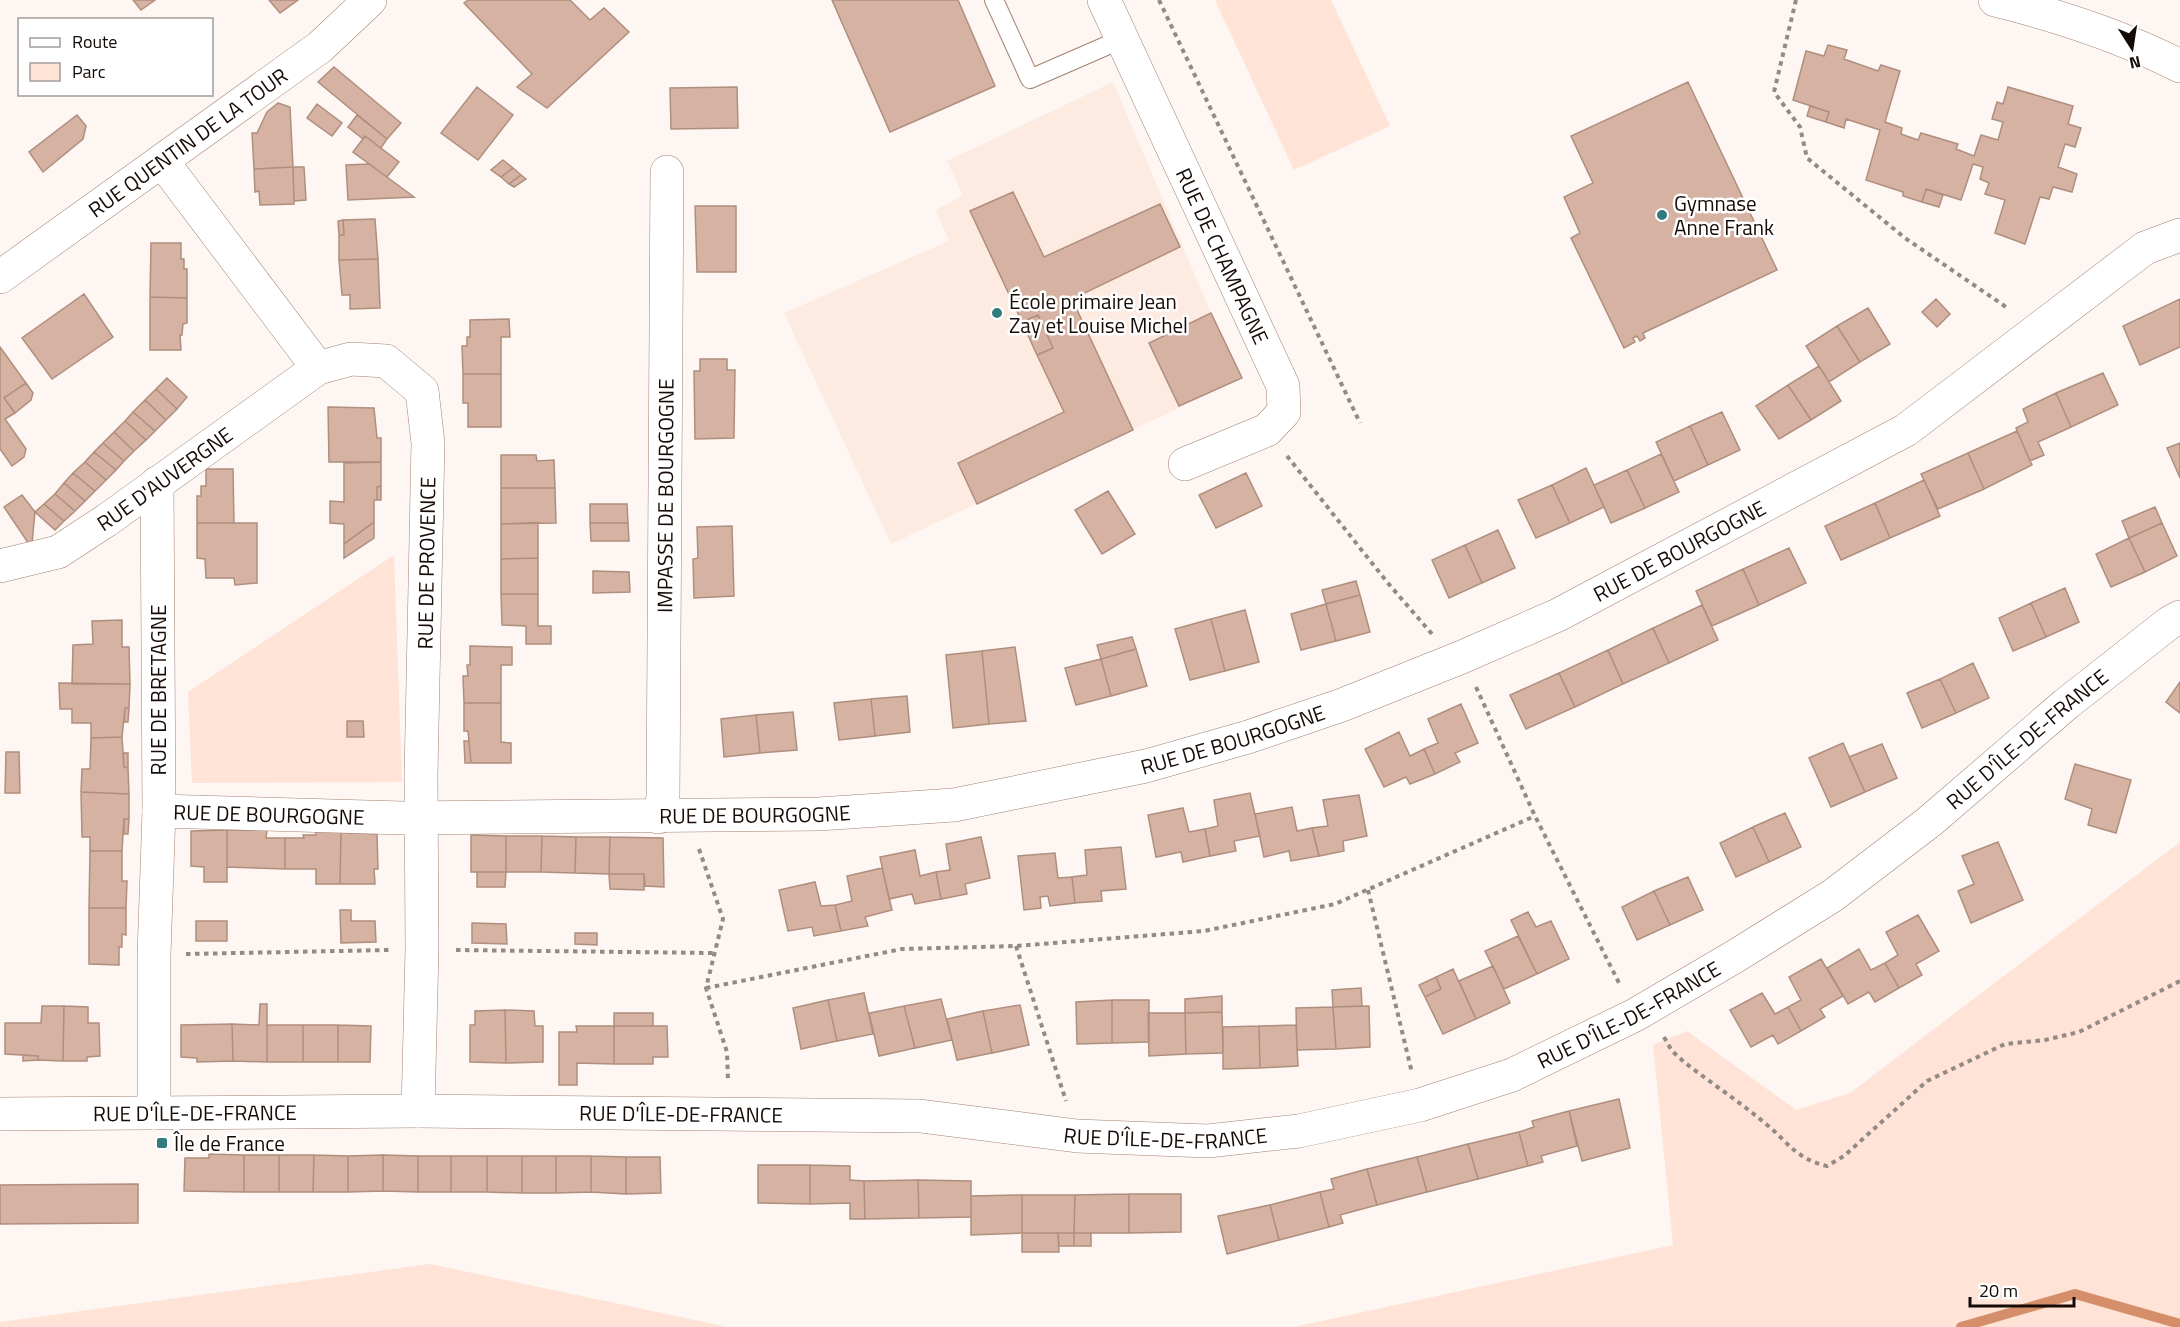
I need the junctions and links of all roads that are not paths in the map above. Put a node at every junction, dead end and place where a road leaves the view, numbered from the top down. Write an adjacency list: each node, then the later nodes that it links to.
1 (370, 0): 7 (street, RUE QUENTIN DE LA TOUR)
2 (994, 0): 5 (lane)
3 (1104, 0): 5 (street, RUE DE CHAMPAGNE)
4 (1995, 0): 6 (street)
5 (1122, 39): 12 (street, RUE DE CHAMPAGNE)
6 (2180, 66)
7 (162, 160): 10 (street, RUE QUENTIN DE LA TOUR); 11 (street)
8 (667, 172): 17 (street, IMPASSE DE BOURGOGNE)
9 (2180, 235): 17 (street, RUE DE BOURGOGNE)
10 (0, 277)
11 (318, 368): 13 (street, RUE D'AUVERGNE); 18 (street, RUE DE PROVENCE)
12 (1185, 464)
13 (157, 483): 14 (street, RUE D'AUVERGNE); 16 (street, RUE DE BRETAGNE)
14 (0, 566)
15 (2180, 617): 19 (street, RUE D'ÎLE-DE-FRANCE)
16 (159, 811): 18 (street, RUE DE BOURGOGNE); 20 (street, RUE DE BRETAGNE)
17 (673, 817): 18 (street, RUE DE BOURGOGNE)
18 (421, 818): 19 (street, RUE DE PROVENCE)
19 (418, 1111): 20 (street, RUE D'ÎLE-DE-FRANCE)
20 (154, 1113): 21 (street, RUE D'ÎLE-DE-FRANCE)
21 (0, 1114)

